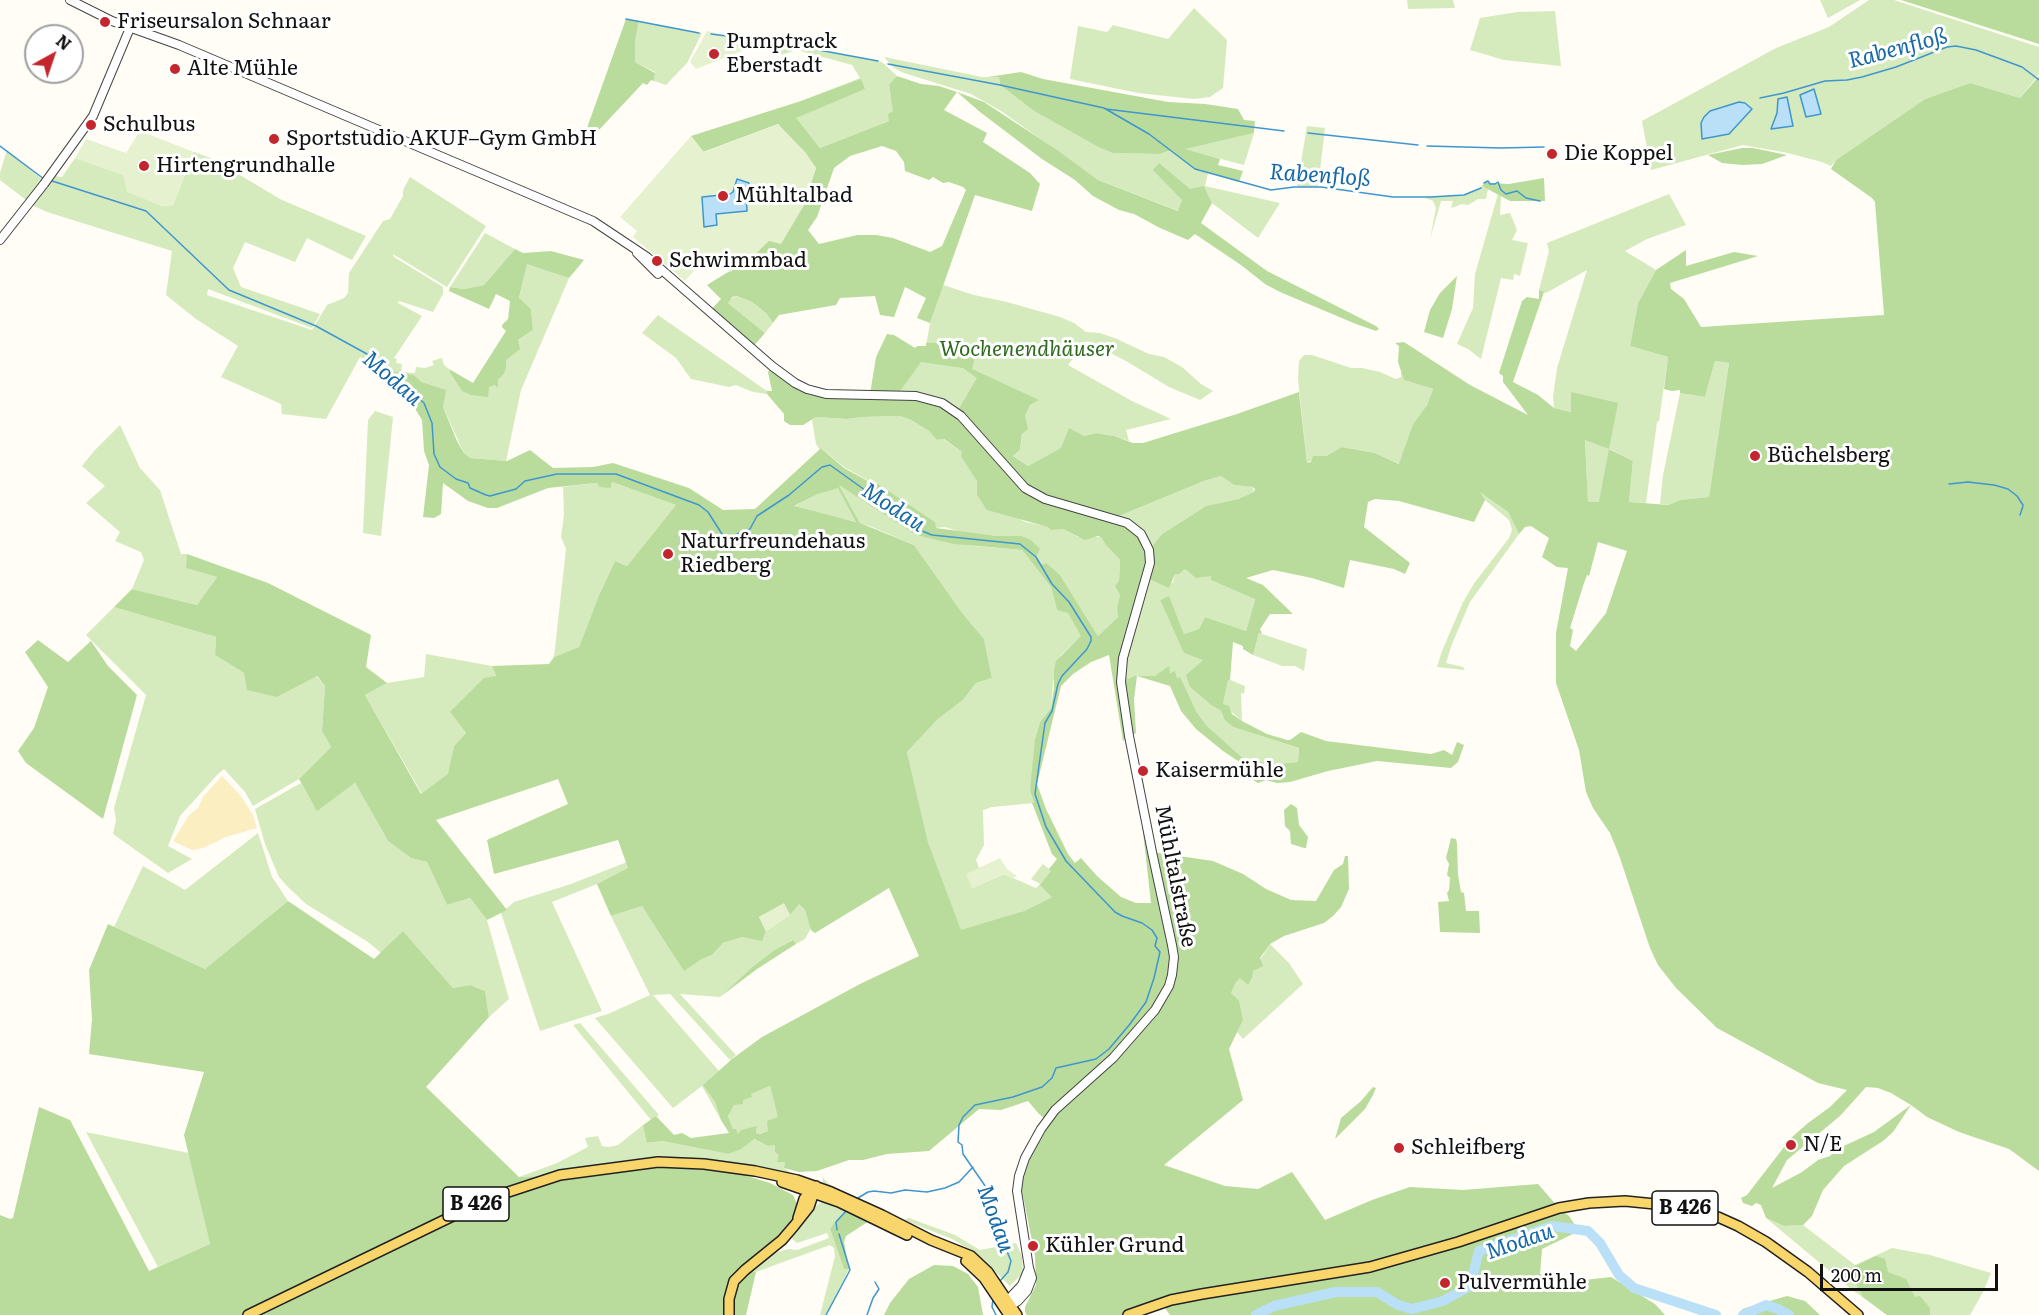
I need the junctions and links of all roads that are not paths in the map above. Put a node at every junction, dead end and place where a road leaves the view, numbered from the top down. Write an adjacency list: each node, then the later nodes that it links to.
1 (70, 0): 2 (street, Mühltalstraße)
2 (130, 28): 3 (street); 10 (street, Mühltalstraße)
3 (0, 240)
4 (745, 1170): 5 (main road, B 426); 6 (main road, B 426); 11 (main road, B 426)
5 (783, 1182): 6 (main road, B 426); 7 (main road)
6 (813, 1189): 7 (main road); 8 (main road, B 426); 9 (main road)
7 (801, 1205): 9 (main road)
8 (873, 1214): 10 (main road, B 426); 10 (main road, B 426)
9 (795, 1226): 12 (main road)
10 (1002, 1299): 13 (main road, B 426)
11 (248, 1315)
12 (729, 1315)
13 (1017, 1315)
14 (1128, 1315): 15 (main road, B 426)
15 (1858, 1315)

